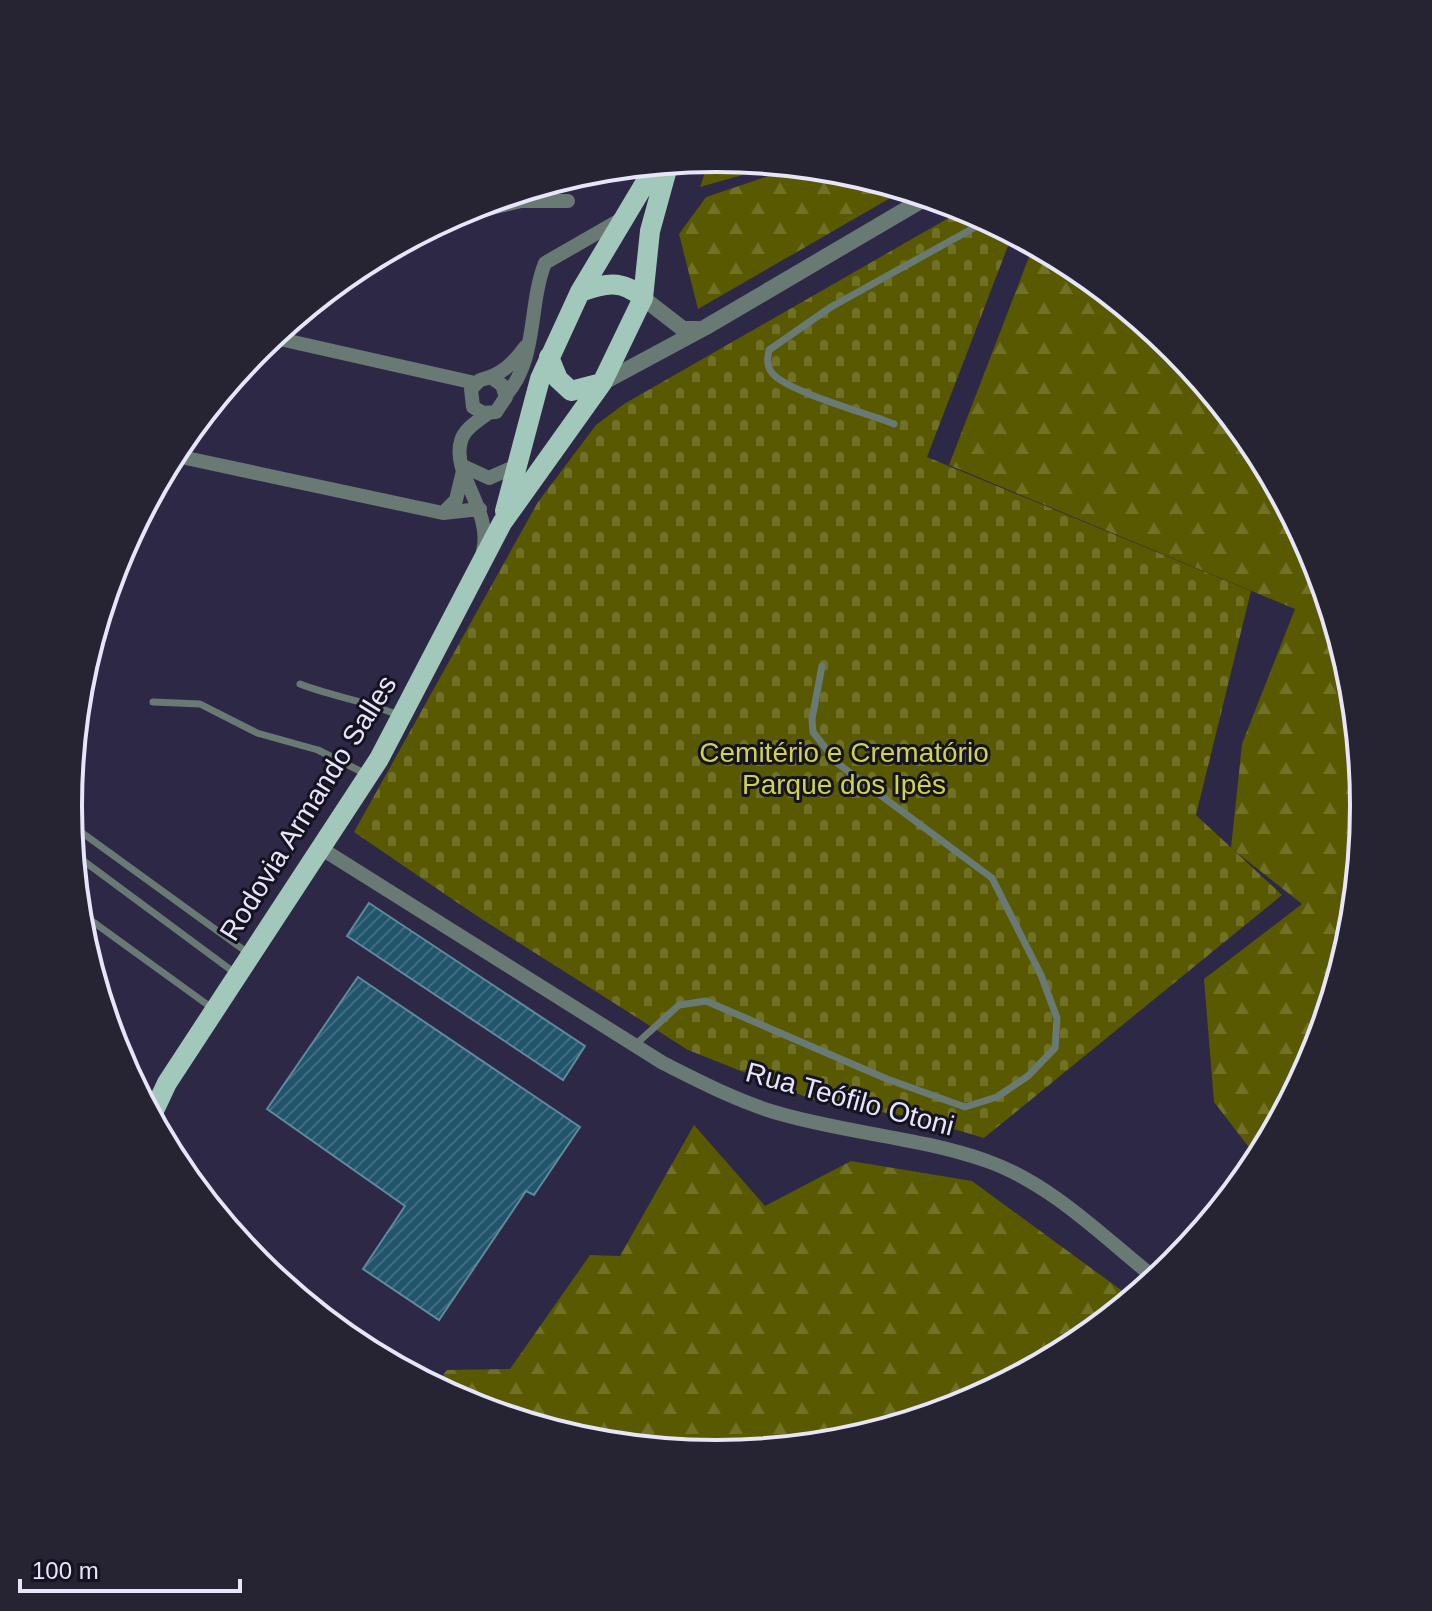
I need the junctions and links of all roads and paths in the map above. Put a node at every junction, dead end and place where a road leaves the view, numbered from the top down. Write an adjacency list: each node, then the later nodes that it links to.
1 (666, 174): 11 (main road, Rodovia Armando Salles)
2 (650, 175): 6 (main road, Rodovia Armando Salles)
3 (525, 201): 4 (street)
4 (568, 201)
5 (916, 204): 12 (street)
6 (625, 217): 8 (street); 9 (main road, Rodovia Armando Salles)
7 (975, 227): 22 (lane)
8 (572, 248): 9 (street); 14 (street)
9 (594, 270): 10 (main road, Rodovia Armando Salles)
10 (580, 292): 11 (main road); 15 (main road, Rodovia Armando Salles)
11 (643, 298): 12 (street); 18 (main road, Rodovia Armando Salles)
12 (706, 327): 18 (street)
13 (286, 340): 17 (street)
14 (527, 345): 16 (street); 19 (street)
15 (549, 357): 18 (main road); 26 (main road, Rodovia Armando Salles)
16 (492, 378): 17 (street); 19 (street)
17 (475, 383): 20 (street)
18 (602, 383): 29 (main road, Rodovia Armando Salles)
19 (506, 395): 21 (street)
20 (473, 407): 21 (street); 23 (street)
21 (487, 414): 23 (street)
22 (894, 424)
23 (469, 429): 25 (street)
24 (186, 458): 28 (street)
25 (463, 466): 26 (street); 27 (street); 28 (street)
26 (516, 466): 29 (main road, Rodovia Armando Salles)
27 (480, 509): 28 (street); 30 (street)
28 (443, 513)
29 (502, 523): 30 (main road, Rodovia Armando Salles)
30 (479, 567): 34 (main road, Rodovia Armando Salles)
31 (822, 666): 43 (lane)
32 (300, 684): 34 (lane)
33 (153, 702): 35 (lane)
34 (402, 717): 35 (main road, Rodovia Armando Salles)
35 (368, 775): 37 (main road, Rodovia Armando Salles)
36 (83, 833): 40 (lane)
37 (322, 849): 40 (main road, Rodovia Armando Salles); 43 (street, Rua Teófilo Otoni)
38 (84, 861): 41 (lane)
39 (95, 923): 42 (lane)
40 (250, 955): 41 (main road, Rodovia Armando Salles)
41 (237, 974): 42 (main road, Rodovia Armando Salles)
42 (214, 1009): 44 (main road, Rodovia Armando Salles)
43 (635, 1045): 45 (street, Rua Teófilo Otoni)
44 (157, 1104)
45 (1146, 1271)

